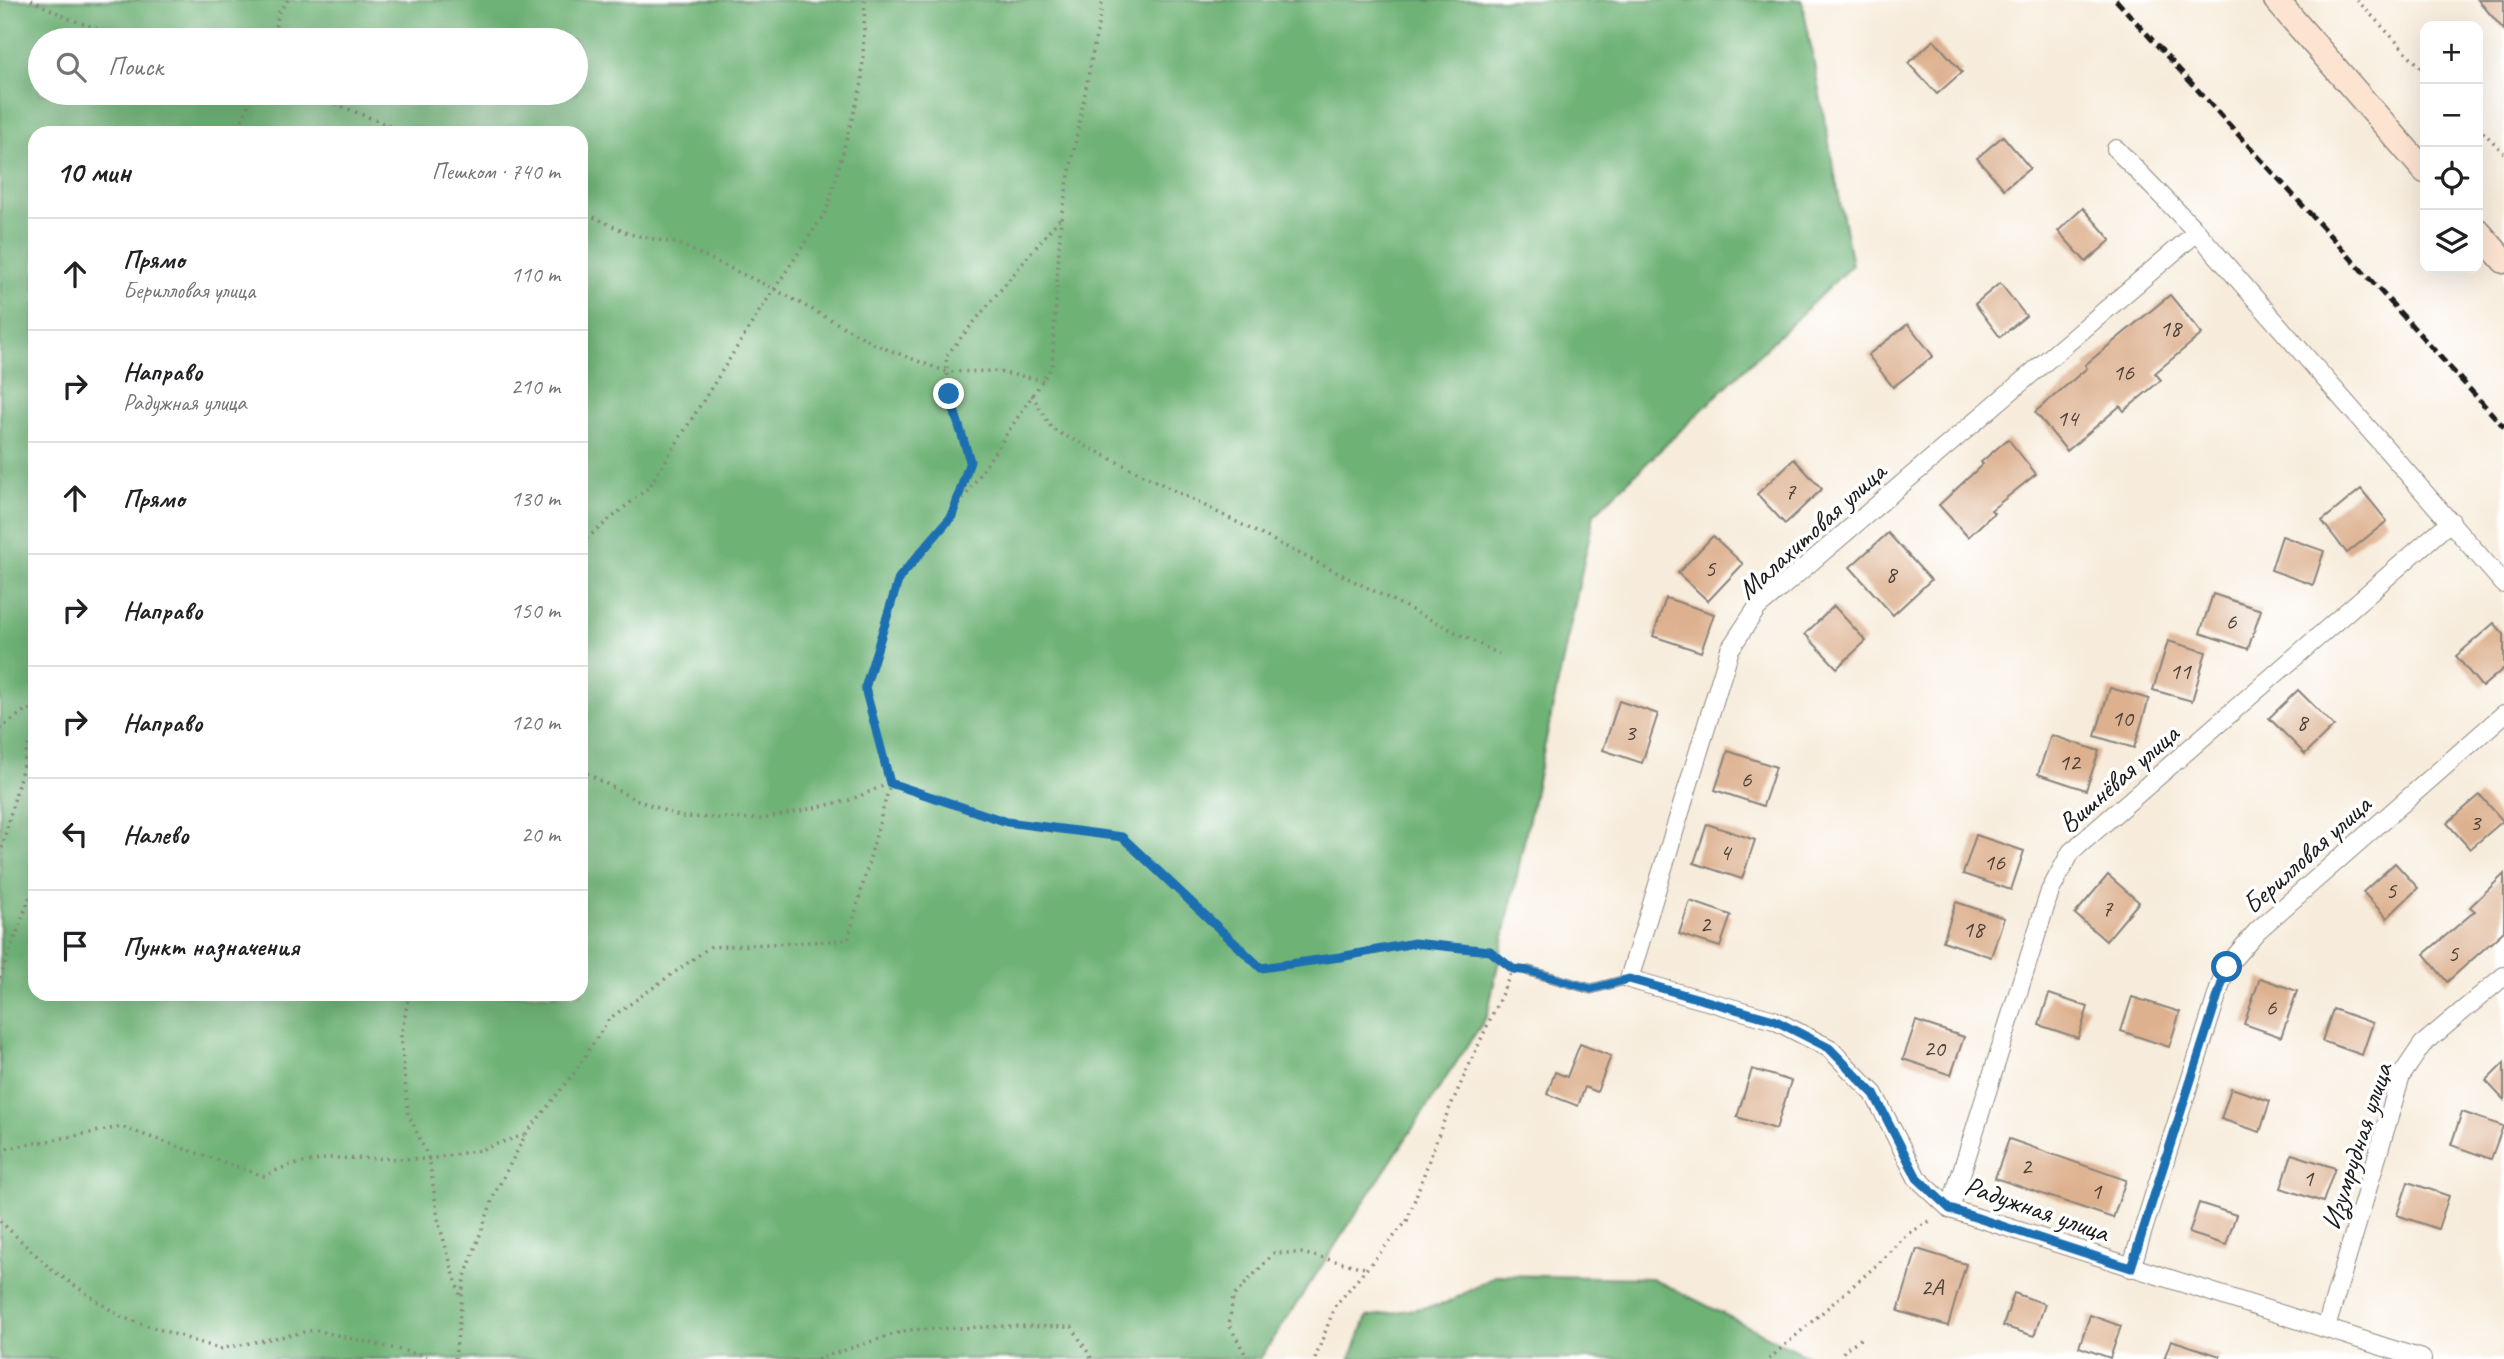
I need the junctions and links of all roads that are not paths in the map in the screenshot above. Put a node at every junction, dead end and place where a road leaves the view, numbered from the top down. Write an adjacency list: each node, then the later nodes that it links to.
1 (2276, 0): 3 (street)
2 (2116, 149): 4 (street)
3 (2420, 165)
4 (2197, 232): 7 (street); 12 (street, Малахитовая улица)
5 (2483, 237): 6 (street)
6 (2504, 261)
7 (2451, 522): 8 (street); 13 (street, Вишнёвая улица)
8 (2504, 583)
9 (2504, 713): 14 (street, Берилловая улица)
10 (1529, 971): 12 (lane)
11 (2504, 976): 15 (street, Изумрудная улица)
12 (1629, 979): 13 (street, Радужная улица)
13 (1950, 1209): 14 (street, Радужная улица)
14 (2131, 1268): 15 (street, Радужная улица)
15 (2326, 1328): 16 (street, Радужная улица)
16 (2422, 1359)

